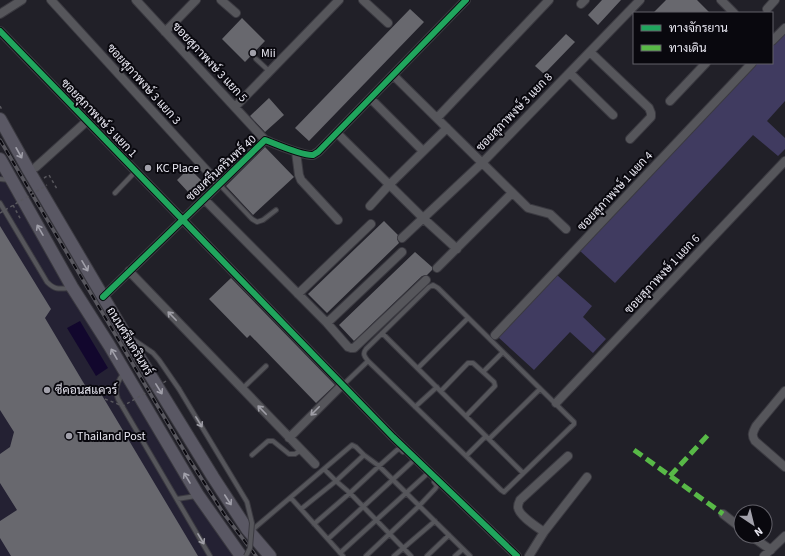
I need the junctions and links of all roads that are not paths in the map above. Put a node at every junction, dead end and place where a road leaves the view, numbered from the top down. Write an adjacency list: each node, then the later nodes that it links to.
1 (22, 0): 16 (street)
2 (51, 0): 48 (street, ซอยสุภาพงษ์ 3 แยก 3)
3 (136, 0): 20 (street, ซอยสุภาพงษ์ 3 แยก 5)
4 (196, 0): 20 (street)
5 (221, 0): 15 (street)
6 (339, 0): 26 (street)
7 (363, 0): 17 (street)
8 (466, 0): 28 (street, ซอยศรีนครินทร์ 40)
9 (549, 0): 33 (street)
10 (640, 0): 22 (street, ซอยสุภาพงษ์ 3 แยก 8)
11 (721, 0): 14 (street)
12 (775, 0): 13 (street)
13 (767, 9)
14 (733, 12)
15 (236, 13)
16 (0, 14)
17 (388, 23)
18 (785, 28): 21 (street)
19 (0, 31): 35 (street, ซอยสุภาพงษ์ 3 แยก 1)
20 (166, 32): 31 (street, ซอยสุภาพงษ์ 3 แยก 5)
21 (773, 41)
22 (590, 52): 27 (street, ซอยสุภาพงษ์ 3 แยก 8); 38 (street)
23 (256, 59): 26 (lane)
24 (705, 64): 30 (street)
25 (751, 64): 74 (street, ซอยสุภาพงษ์ 1 แยก 4)
26 (270, 72): 31 (street)
27 (570, 73): 32 (street); 44 (street, ซอยสุภาพงษ์ 3 แยก 8)
28 (393, 75): 29 (street, ซอยศรีนครินทร์ 40); 33 (street)
29 (371, 99): 37 (street, ซอยศรีนครินทร์ 40); 40 (street)
30 (670, 101)
31 (235, 108): 39 (street, ซอยสุภาพงษ์ 3 แยก 5)
32 (613, 115)
33 (437, 118): 36 (street)
34 (0, 120): 69 (main road, ถนนศรีนครินทร์, one-way to 69)
35 (87, 121): 45 (street); 46 (street, ซอยสุภาพงษ์ 3 แยก 1)
36 (446, 128): 40 (street); 44 (street)
37 (337, 133): 41 (street, ซอยศรีนครินทร์ 40); 49 (street)
38 (630, 139)
39 (265, 140): 41 (street, ซอยศรีนครินทร์ 40); 48 (street, ซอยศรีนครินทร์ 40)
40 (424, 151): 49 (street)
41 (296, 152): 58 (street)
42 (0, 159): 47 (main road, ถนนศรีนครินทร์)
43 (785, 161): 87 (street, ซอยสุภาพงษ์ 1 แยก 6)
44 (482, 163): 51 (street); 56 (street, ซอยสุภาพงษ์ 3 แยก 8)
45 (36, 167)
46 (135, 172): 50 (lane); 57 (street, ซอยสุภาพงษ์ 3 แยก 1)
47 (6, 180): 67 (main road, ถนนศรีนครินทร์, one-way to 47)
48 (219, 184): 52 (street, ซอยศรีนครินทร์ 40); 55 (lane)
49 (389, 185): 54 (street); 56 (street)
50 (115, 193)
51 (512, 193): 60 (street); 62 (street)
52 (204, 199): 57 (street, ซอยศรีนครินทร์ 40); 68 (street)
53 (0, 203): 67 (lane)
54 (370, 206)
55 (276, 210)
56 (423, 218): 61 (street, ซอยสุภาพงษ์ 3 แยก 8); 62 (street)
57 (182, 220): 65 (street, ซอยศรีนครินทร์ 40); 81 (street, ซอยสุภาพงษ์ 3 แยก 1)
58 (338, 220)
59 (372, 224): 68 (street)
60 (566, 229)
61 (402, 238)
62 (457, 249): 64 (street)
63 (402, 252): 71 (street)
64 (438, 268)
65 (129, 271): 69 (street, ซอยศรีนครินทร์ 40); 83 (street, one-way to 65)
66 (426, 280): 71 (street)
67 (72, 287): 79 (main road, ถนนศรีนครินทร์, one-way to 67)
68 (298, 294): 71 (street)
69 (103, 297): 73 (main road, ถนนศรีนครินทร์)
70 (468, 318): 72 (lane); 75 (lane); 78 (lane)
71 (327, 323)
72 (382, 333): 76 (lane); 78 (lane)
73 (125, 334): 120 (main road, ถนนศรีนครินทร์, one-way to 120); 133 (lane, one-way to 133, bridge)
74 (495, 335)
75 (503, 352): 80 (lane); 84 (lane)
76 (368, 361): 81 (lane); 88 (lane)
77 (266, 366): 83 (lane)
78 (418, 368): 82 (lane)
79 (124, 372): 109 (main road, ถนนศรีนครินทร์, one-way to 79); 111 (lane)
80 (483, 372): 85 (lane); 89 (lane)
81 (342, 385): 90 (street, one-way to 90); 141 (street, ซอยสุภาพงษ์ 3 แยก 1)
82 (437, 387): 85 (lane); 88 (lane)
83 (242, 389): 90 (street, one-way to 83)
84 (540, 389): 87 (lane); 91 (lane)
85 (441, 391): 89 (lane)
86 (785, 391): 100 (street)
87 (556, 403): 102 (lane)
88 (415, 407): 95 (lane)
89 (466, 416): 91 (lane)
90 (289, 438): 92 (street)
91 (488, 438): 95 (lane); 102 (lane)
92 (301, 450): 93 (lane); 98 (street)
93 (252, 455)
94 (364, 455): 99 (lane); 101 (lane); 106 (lane)
95 (466, 456): 102 (lane)
96 (568, 456): 121 (street)
97 (413, 462): 99 (lane); 103 (lane); 105 (lane)
98 (315, 464)
99 (379, 466): 105 (lane); 107 (lane)
100 (785, 466)
101 (324, 469): 106 (lane); 110 (lane)
102 (523, 473)
103 (427, 474): 108 (lane); 113 (lane)
104 (587, 477): 121 (street)
105 (393, 480): 108 (lane); 112 (lane)
106 (336, 481): 107 (lane); 114 (lane)
107 (350, 493): 112 (lane); 119 (lane)
108 (406, 493): 113 (lane); 116 (lane)
109 (198, 495): 111 (lane); 132 (main road, ถนนศรีนครินทร์)
110 (291, 498): 114 (lane); 120 (lane)
111 (177, 499): 131 (lane, one-way to 131)
112 (363, 506): 116 (lane); 125 (lane)
113 (419, 506): 117 (lane); 122 (lane)
114 (301, 510): 119 (lane)
115 (723, 514): 118 (street)
116 (377, 521): 122 (lane); 130 (lane)
117 (435, 521): 123 (lane); 127 (lane)
118 (733, 522)
119 (314, 524): 125 (lane)
120 (250, 532): 134 (main road, ถนนศรีนครินทร์)
121 (544, 532): 142 (street)
122 (390, 534): 127 (lane); 135 (lane)
123 (449, 535): 128 (lane); 138 (lane)
124 (785, 536): 129 (street)
125 (328, 539): 130 (lane)
126 (760, 544): 129 (street)
127 (403, 548): 136 (lane); 137 (lane)
128 (463, 549): 139 (lane); 140 (lane)
129 (768, 553)
130 (342, 555)
131 (210, 556)
132 (241, 556)
133 (246, 556)
134 (270, 556)
135 (366, 556)
136 (394, 556)
137 (411, 556)
138 (427, 556)
139 (455, 556)
140 (470, 556)
141 (517, 556)
142 (529, 556)

